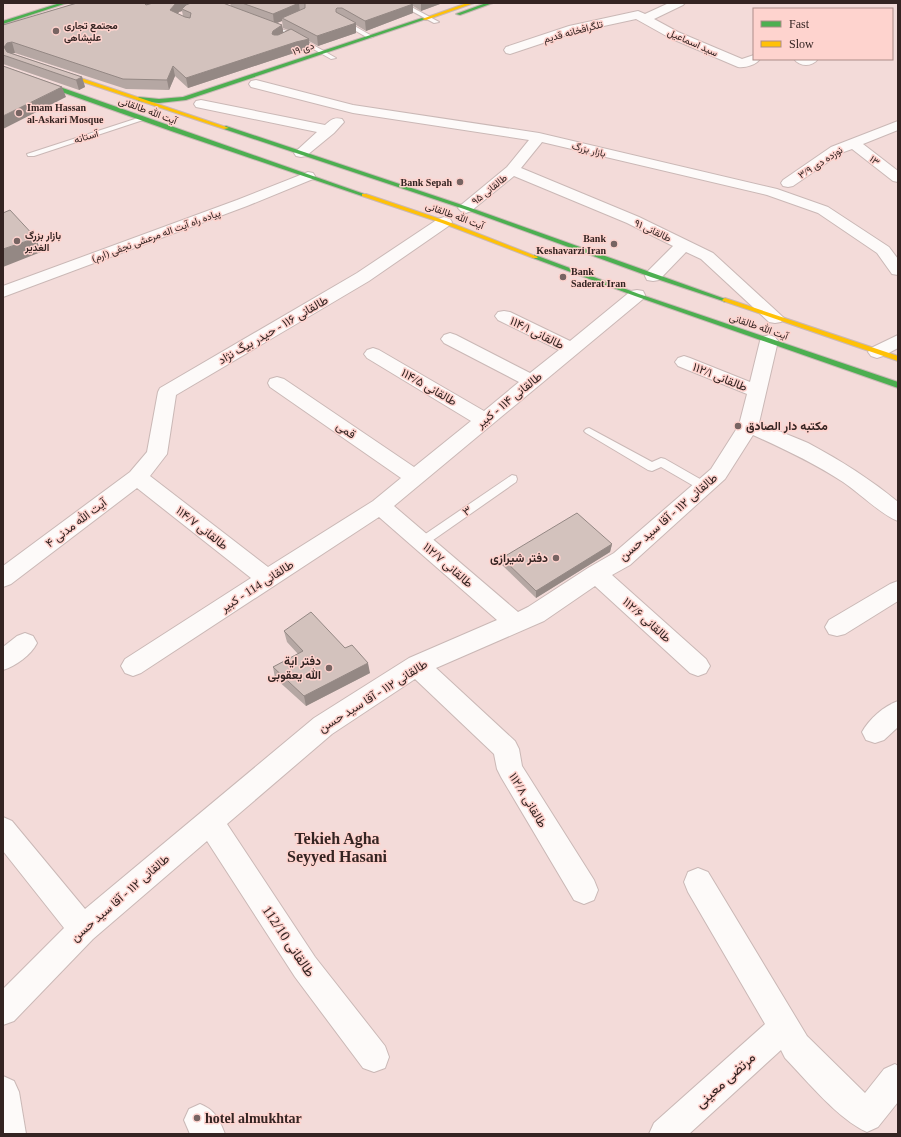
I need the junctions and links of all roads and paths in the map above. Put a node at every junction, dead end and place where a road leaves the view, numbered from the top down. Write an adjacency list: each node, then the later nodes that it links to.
1 (65, 3): 10 (main road)
2 (400, 3): 8 (lane)
3 (472, 3): 8 (main road, ۱۹ دی)
4 (491, 3): 8 (main road, ۱۹ دی)
5 (679, 3): 6 (street, سید اسماعیل)
6 (641, 17): 16 (street, تلگرافخانه قدیم); 19 (street, سید اسماعیل)
7 (340, 20): 14 (lane)
8 (432, 20): 14 (main road, ۱۹ دی); 18 (main road, ۱۹ دی)
9 (259, 22): 12 (lane)
10 (3, 23)
11 (281, 24): 12 (lane)
12 (274, 28): 13 (lane)
13 (292, 35): 15 (lane); 17 (lane)
14 (370, 37): 17 (main road, ۱۹ دی)
15 (282, 40)
16 (510, 50)
17 (324, 52): 18 (lane); 24 (main road, ۱۹ دی)
18 (332, 58): 22 (main road, ۱۹ دی)
19 (748, 61)
20 (3, 69): 28 (main road, آیت الله طالقانی)
21 (48, 69): 24 (main road, آیت الله طالقانی)
22 (256, 84): 23 (main road, ۱۹ دی); 27 (street, بازار بزرگ)
23 (236, 92)
24 (139, 99): 29 (main road, آیت الله طالقانی)
25 (215, 99): 26 (main road)
26 (201, 104): 29 (main road); 31 (street)
27 (353, 109): 31 (street); 32 (street, بازار بزرگ)
28 (141, 119): 34 (lane, آستانه); 37 (main road, آیت الله طالقانی)
29 (196, 119): 35 (main road, آیت الله طالقانی)
30 (898, 125): 33 (street, نوزده دی ۳/۹)
31 (329, 130): 35 (street)
32 (539, 137): 36 (street, طالقانی ۹۵); 43 (street, بازار بزرگ)
33 (853, 143): 38 (street, ۱۳); 39 (street, نوزده دی ۳/۹)
34 (31, 154)
35 (300, 154): 40 (main road, آیت الله طالقانی)
36 (512, 170): 40 (street, طالقانی ۹۵); 42 (street, طالقانی ۹۱)
37 (308, 176): 41 (main road, آیت الله طالقانی); 45 (street, پیاده راه آیت اله مرعشی نجفی (ارم))
38 (898, 178)
39 (788, 183)
40 (466, 208): 44 (main road, آیت الله طالقانی)
41 (444, 222): 46 (main road, آیت الله طالقانی); 64 (street, طالقانی ۱۱۶ - حیدر بیگ نژاد)
42 (684, 244): 44 (street); 48 (street, طالقانی ۹۱)
43 (898, 270)
44 (653, 276): 48 (main road, آیت الله طالقانی)
45 (3, 292)
46 (637, 295): 50 (main road, آیت الله طالقانی); 52 (street, طالقانی ۱۱۴ - کبیر)
47 (504, 316): 52 (street, طالقانی ۱۱۴/۱)
48 (775, 318): 53 (main road, آیت الله طالقانی)
49 (450, 339): 57 (street)
50 (769, 341): 59 (main road, آیت الله طالقانی); 60 (street, طالقانی ۱۱۲ - آقا سید حسن)
51 (898, 341): 53 (street)
52 (571, 349): 57 (street, طالقانی ۱۱۴ - کبیر)
53 (877, 352): 55 (main road, آیت الله طالقانی)
54 (373, 354): 61 (street, طالقانی ۱۱۴/۵)
55 (898, 359)
56 (684, 362): 60 (street, طالقانی ۱۱۲/۱)
57 (531, 381): 61 (street, طالقانی ۱۱۴ - کبیر)
58 (276, 383): 65 (street, قمی)
59 (898, 385)
60 (756, 391): 62 (street, طالقانی ۱۱۲ - آقا سید حسن)
61 (485, 420): 65 (street, طالقانی ۱۱۴ - کبیر)
62 (749, 426): 67 (street, طالقانی ۱۱۲ - آقا سید حسن); 69 (street)
63 (589, 431): 67 (lane)
64 (142, 472): 72 (street, ۴ آیت الله مدنی); 73 (street, طالقانی ۱۱۴/۷)
65 (416, 477): 68 (street, طالقانی ۱۱۴ - کبیر)
66 (512, 480): 70 (lane, ۳)
67 (703, 486): 71 (street, طالقانی ۱۱۲ - آقا سید حسن)
68 (380, 506): 70 (street, طالقانی ۱۱۲/۷); 73 (street, طالقانی 114 - کبیر)
69 (898, 513)
70 (422, 542): 75 (street, طالقانی ۱۱۲/۷)
71 (596, 574): 75 (street, طالقانی ۱۱۲ - آقا سید حسن); 81 (street, طالقانی ۱۱۲/۶)
72 (3, 578)
73 (268, 579): 80 (street, طالقانی 114 - کبیر)
74 (898, 590): 76 (street)
75 (516, 623): 79 (street, طالقانی ۱۱۲ - آقا سید حسن)
76 (837, 627)
77 (25, 644): 78 (street)
78 (3, 660)
79 (418, 665): 84 (street, طالقانی ۱۱۲ - آقا سید حسن); 87 (street, طالقانی ۱۱۲/۸)
80 (133, 666)
81 (698, 666)
82 (898, 712): 83 (street)
83 (875, 732)
84 (209, 821): 88 (street, طالقانی ۱۱۲ - آقا سید حسن); 91 (street, طالقانی 112/10)
85 (3, 830): 88 (street)
86 (698, 882): 90 (street)
87 (584, 890)
88 (83, 929): 89 (street, طالقانی ۱۱۲ - آقا سید حسن)
89 (3, 1010)
90 (784, 1027): 92 (street); 95 (street, مرتضی معینی)
91 (374, 1057)
92 (898, 1083)
93 (3, 1092): 94 (street)
94 (10, 1134)
95 (665, 1134)

